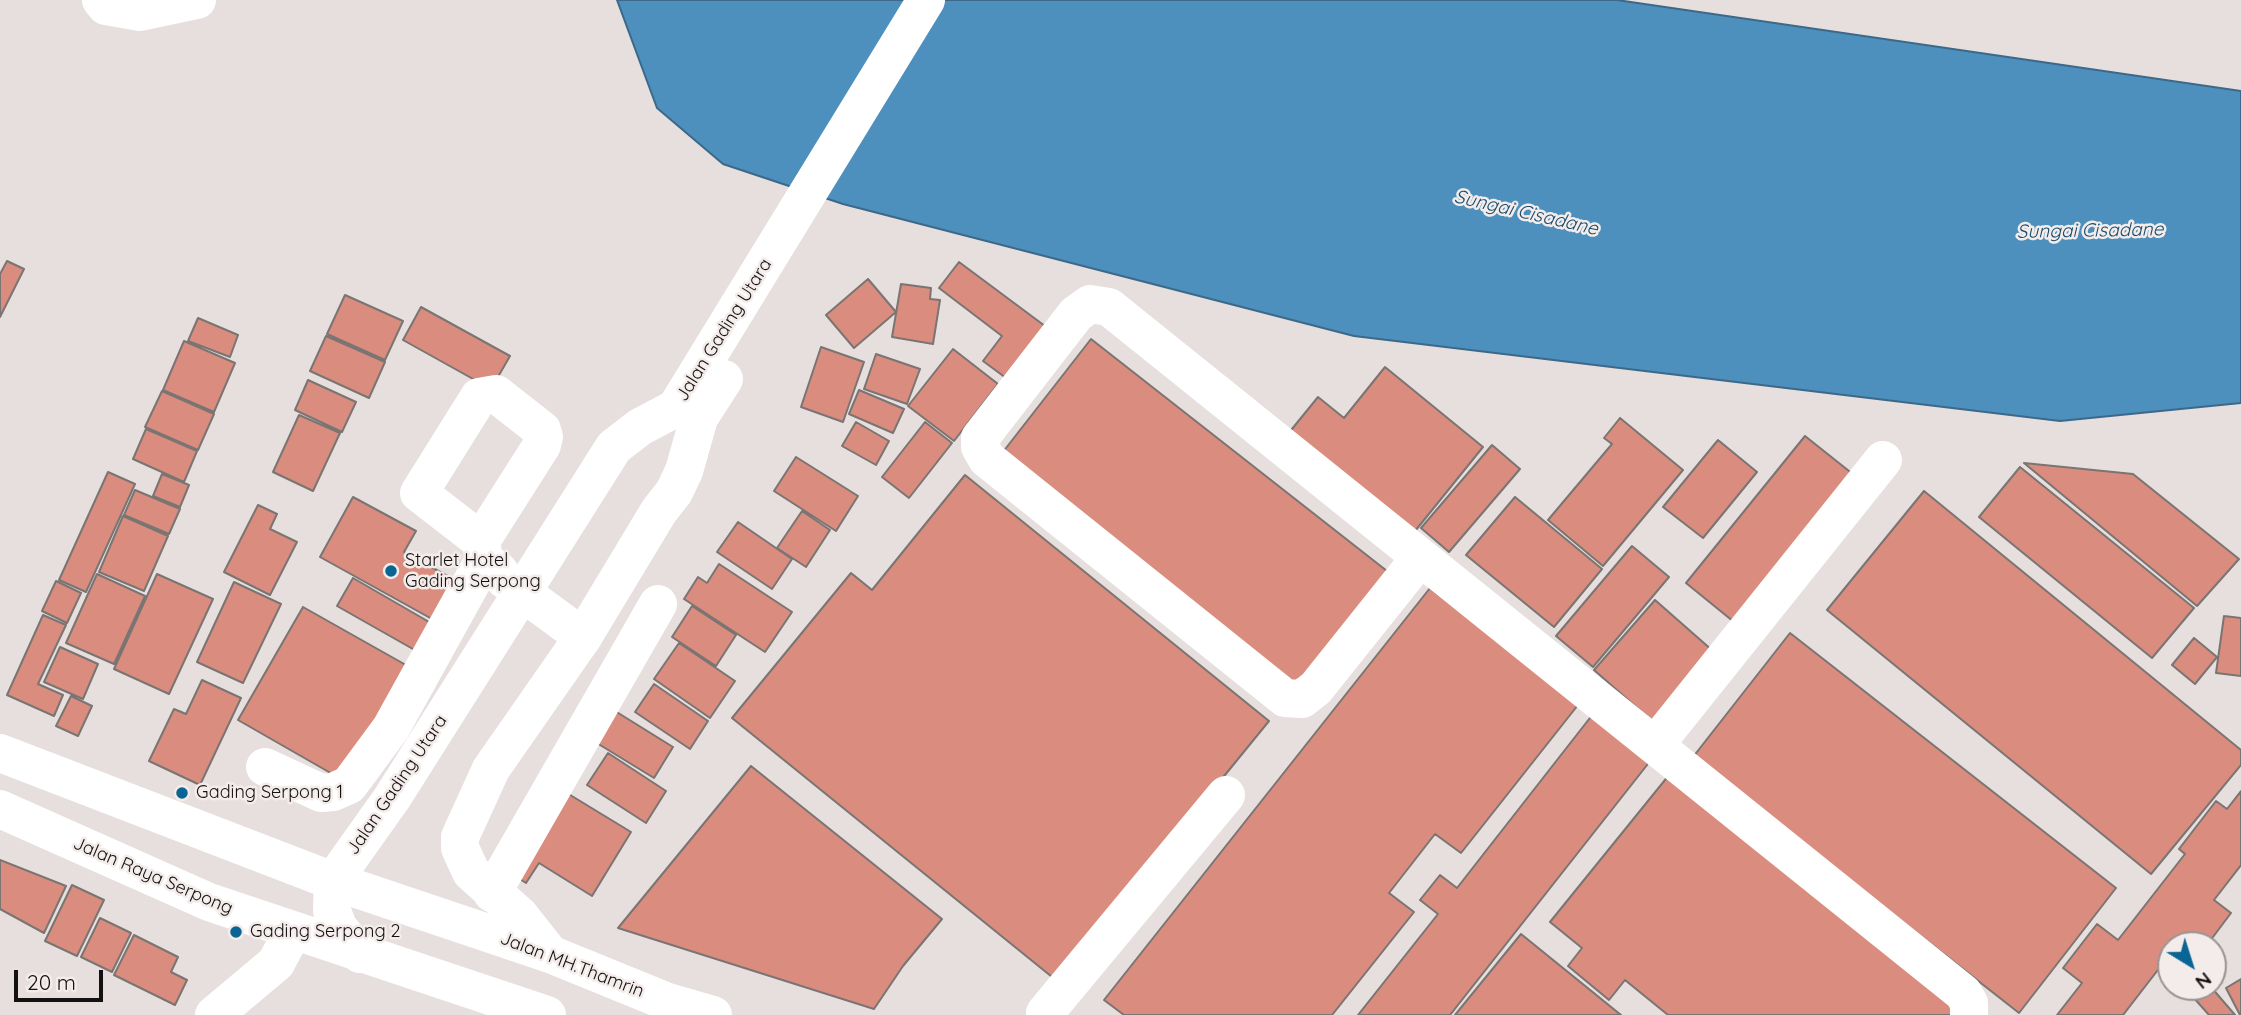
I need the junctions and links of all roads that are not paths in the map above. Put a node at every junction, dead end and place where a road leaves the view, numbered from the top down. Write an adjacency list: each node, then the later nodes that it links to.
1 (101, 0): 2 (main road)
2 (197, 0)
3 (926, 0): 5 (main road, Jalan Gading Utara)
4 (954, 0): 5 (main road, Jalan Gading Utara)
5 (718, 366): 8 (main road, Jalan Gading Utara); 10 (main road, Jalan Gading Utara)
6 (1883, 460): 11 (main road)
7 (1419, 559): 7 (main road); 11 (main road)
8 (503, 569): 10 (main road); 13 (main road); 16 (main road, Jalan Gading Utara)
9 (658, 604): 17 (main road)
10 (583, 637): 17 (main road, Jalan Gading Utara)
11 (1656, 745): 25 (main road)
12 (0, 753): 16 (main road)
13 (265, 767)
14 (1226, 795): 24 (main road)
15 (0, 810): 18 (main road, Jalan Raya Serpong)
16 (333, 881): 19 (main road); 20 (main road, Jalan MH.Thamrin)
17 (492, 893): 20 (main road, Jalan Gading Utara)
18 (293, 931): 19 (main road, Jalan Raya Serpong); 21 (main road)
19 (360, 954): 22 (main road, Jalan Raya Serpong)
20 (550, 954): 23 (main road, Jalan MH.Thamrin)
21 (214, 1015)
22 (547, 1015)
23 (713, 1015)
24 (1048, 1015)
25 (1969, 1015)

